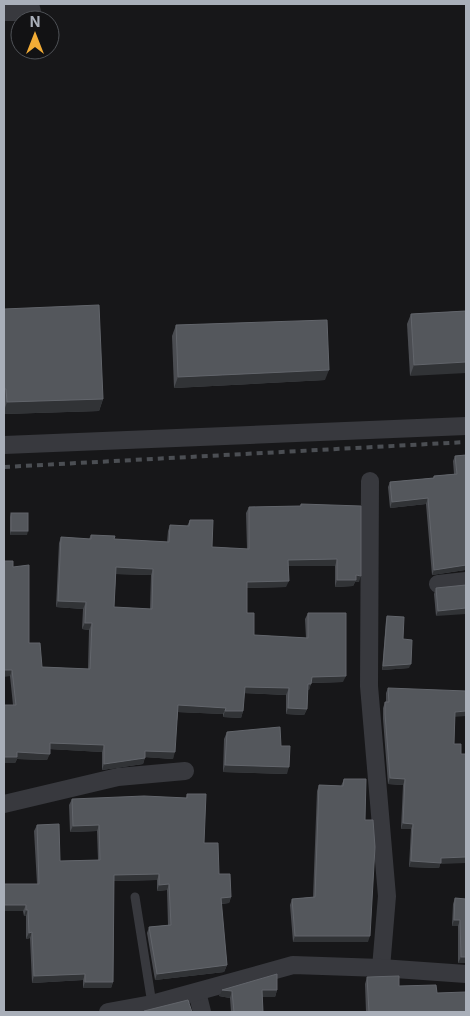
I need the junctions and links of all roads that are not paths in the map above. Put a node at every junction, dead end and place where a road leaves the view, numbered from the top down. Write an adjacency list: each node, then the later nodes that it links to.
1 (30, 4): 2 (street)
2 (4, 12)
3 (466, 426): 4 (street)
4 (4, 445)
5 (370, 481): 11 (street)
6 (466, 581): 7 (street)
7 (438, 584)
8 (185, 771): 9 (street)
9 (4, 804)
10 (136, 896): 14 (lane)
11 (381, 968): 12 (street); 13 (street)
12 (466, 974)
13 (197, 992): 14 (street); 16 (street)
14 (152, 1004): 15 (street)
15 (108, 1012)
16 (202, 1012)

